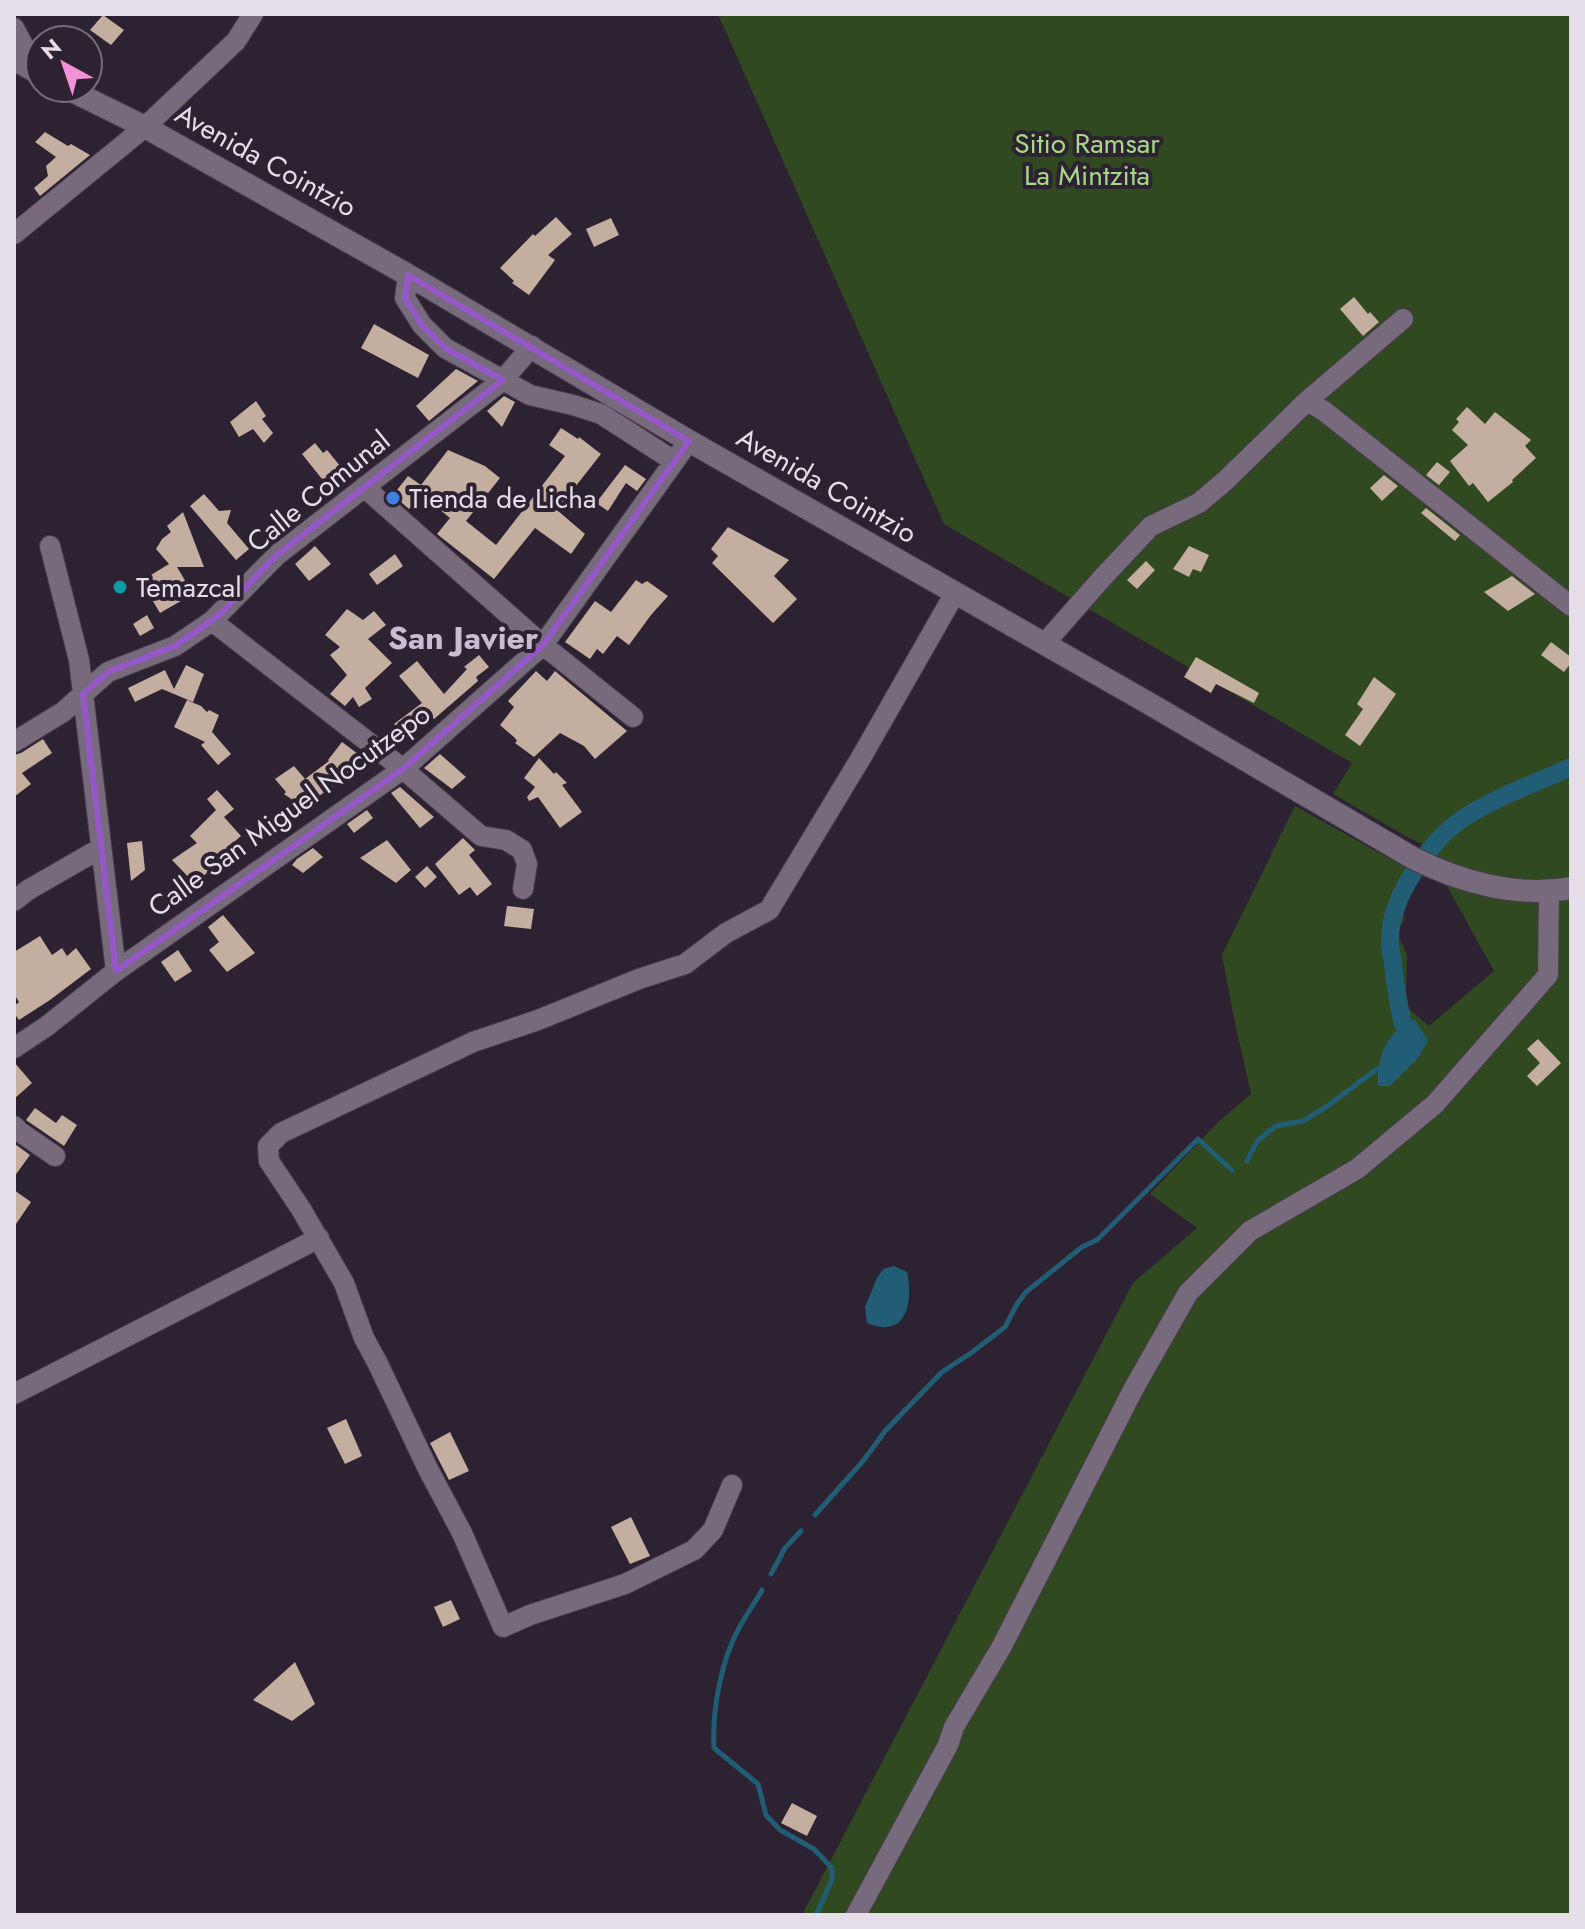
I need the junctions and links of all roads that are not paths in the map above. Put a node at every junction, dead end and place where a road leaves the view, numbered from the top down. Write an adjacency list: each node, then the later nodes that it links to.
1 (253, 14): 5 (street)
2 (14, 28): 3 (street)
3 (24, 46)
4 (98, 104): 5 (main road, Avenida Cointzio)
5 (145, 127): 6 (street); 7 (main road, Avenida Cointzio)
6 (14, 234)
7 (408, 275): 9 (main road, Avenida Cointzio); 10 (street)
8 (1403, 319): 11 (street)
9 (532, 346): 10 (street, Calle Comunal); 12 (main road, Avenida Cointzio)
10 (503, 380): 13 (street); 14 (street, Calle Comunal)
11 (1307, 401): 17 (street); 19 (street)
12 (689, 441): 13 (street, Calle San Miguel Nocutzepo); 16 (main road, Avenida Cointzio)
13 (674, 461): 20 (street, Calle San Miguel Nocutzepo)
14 (364, 487): 18 (street, Calle Comunal); 20 (street)
15 (50, 546): 21 (street)
16 (955, 593): 19 (main road, Avenida Cointzio); 33 (street)
17 (1571, 606)
18 (212, 621): 21 (street, Calle Comunal); 24 (street)
19 (1044, 644): 27 (main road, Avenida Cointzio)
20 (543, 645): 22 (street); 24 (street, Calle San Miguel Nocutzepo)
21 (83, 694): 23 (street, Calle Comunal); 25 (street)
22 (633, 717)
23 (14, 742)
24 (403, 769): 26 (street); 29 (street, Calle San Miguel Nocutzepo)
25 (101, 848): 28 (street); 29 (street)
26 (523, 889)
27 (1560, 890): 36 (street)
28 (14, 901)
29 (116, 971): 30 (street, Calle San Miguel Nocutzepo)
30 (14, 1048)
31 (14, 1126): 32 (street)
32 (55, 1156)
33 (319, 1238): 34 (street); 35 (street)
34 (14, 1394)
35 (732, 1485)
36 (856, 1915)

